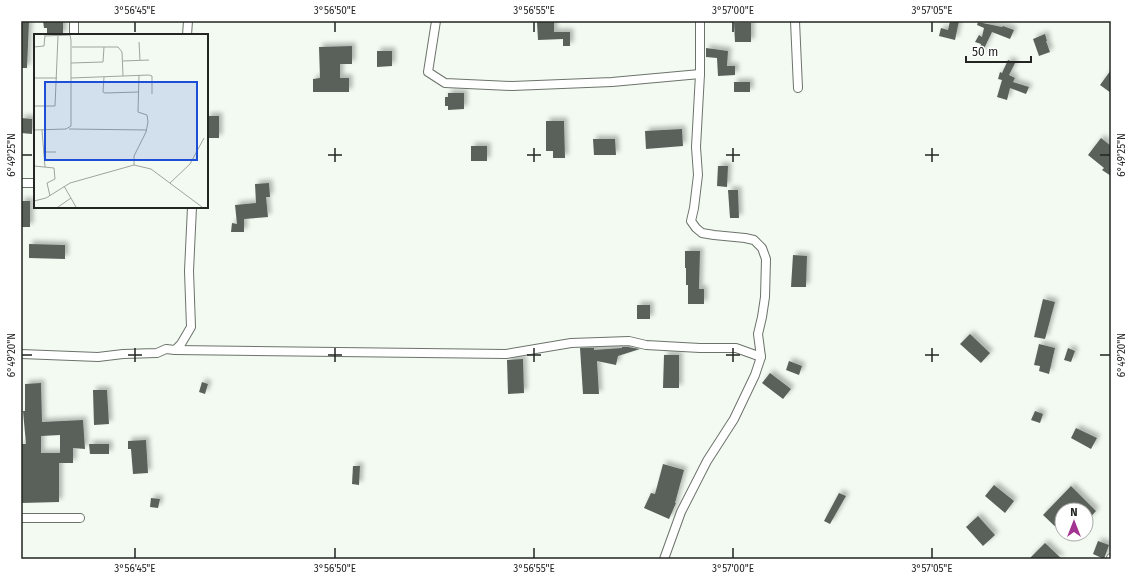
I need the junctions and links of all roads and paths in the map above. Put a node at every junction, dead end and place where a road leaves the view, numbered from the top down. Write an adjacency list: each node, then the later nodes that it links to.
1 (74, 21): 6 (street)
2 (188, 21): 7 (street)
3 (436, 21): 8 (street)
4 (700, 21): 8 (street)
5 (795, 21): 9 (street)
6 (74, 34)
7 (187, 34)
8 (700, 74): 15 (street)
9 (798, 88)
10 (21, 183): 11 (street)
11 (34, 183)
12 (192, 208): 13 (street)
13 (174, 350): 14 (street); 15 (street)
14 (21, 354)
15 (761, 357): 18 (street)
16 (21, 518): 17 (street)
17 (80, 518)
18 (664, 559)

